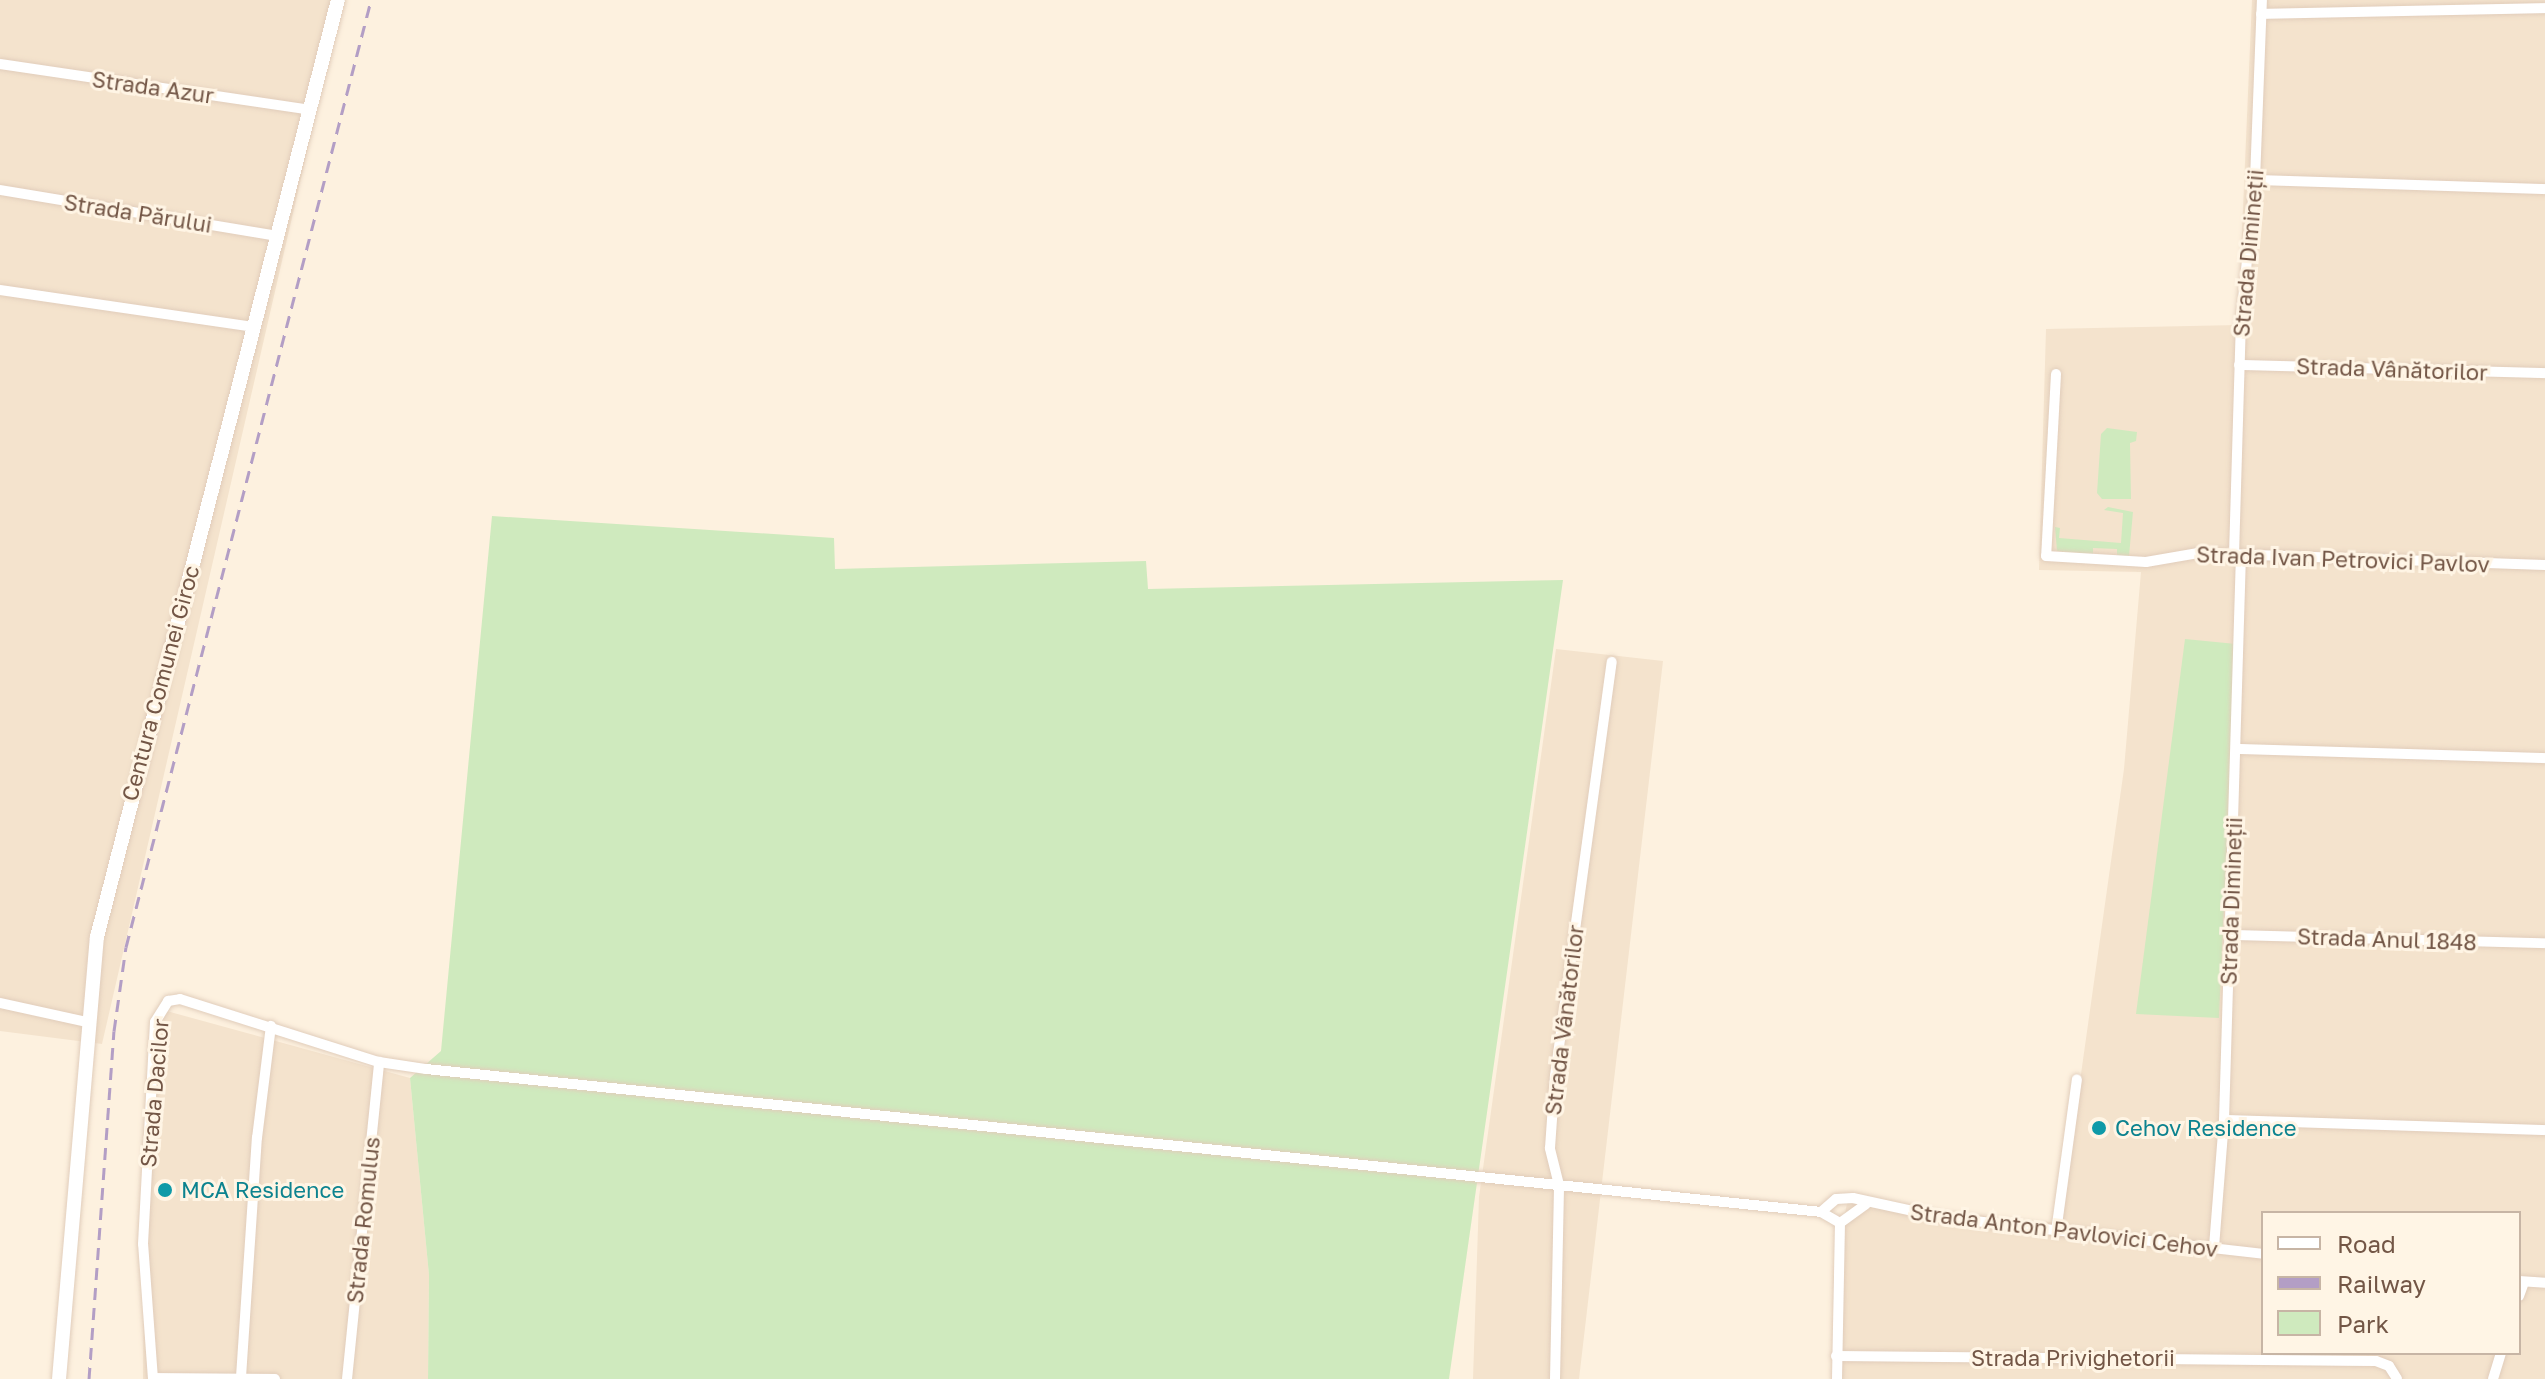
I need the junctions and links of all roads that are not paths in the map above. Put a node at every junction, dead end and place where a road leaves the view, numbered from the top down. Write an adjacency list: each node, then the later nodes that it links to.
1 (338, 0): 6 (main road, Centura Comunei Giroc)
2 (2262, 0): 4 (street, Strada Dimineții)
3 (2545, 8): 4 (street)
4 (2261, 14): 7 (street, Strada Dimineții)
5 (0, 64): 6 (street, Strada Azur)
6 (306, 109): 10 (main road, Centura Comunei Giroc)
7 (2255, 180): 8 (street); 13 (street, Strada Dimineții)
8 (2545, 189)
9 (0, 190): 10 (street, Strada Părului)
10 (277, 236): 12 (main road, Centura Comunei Giroc)
11 (0, 290): 12 (street)
12 (253, 327): 24 (main road, Centura Comunei Giroc)
13 (2239, 365): 14 (street, Strada Vânătorilor); 16 (street, Strada Dimineții)
14 (2545, 373)
15 (2056, 374): 16 (street, Strada Ivan Petrovici Pavlov)
16 (2237, 555): 17 (street, Strada Ivan Petrovici Pavlov); 19 (street, Strada Dimineții)
17 (2545, 565)
18 (1612, 662): 30 (street, Strada Vânătorilor)
19 (2237, 749): 20 (street); 21 (street, Strada Dimineții)
20 (2545, 758)
21 (2230, 935): 22 (street, Strada Anul 1848); 28 (street, Strada Dimineții)
22 (2545, 943)
23 (0, 1003): 24 (street)
24 (87, 1022): 43 (main road, Centura Comunei Giroc)
25 (271, 1026): 26 (street); 41 (street); 42 (street, Strada Dacilor)
26 (379, 1062): 30 (street); 45 (street, Strada Romulus)
27 (2077, 1079): 34 (street)
28 (2224, 1120): 29 (street); 35 (street, Strada Dimineții)
29 (2545, 1130)
30 (1559, 1185): 32 (street); 46 (street, Strada Vânătorilor)
31 (1866, 1204): 32 (street, Strada Anton Pavlovici Cehov); 33 (street); 34 (street, Strada Anton Pavlovici Cehov)
32 (1821, 1212): 33 (street)
33 (1840, 1223): 40 (street)
34 (2056, 1232): 35 (street, Strada Anton Pavlovici Cehov)
35 (2214, 1247): 36 (street, Strada Anton Pavlovici Cehov)
36 (2261, 1254)
37 (2521, 1281): 38 (street)
38 (2545, 1283)
39 (2500, 1355): 49 (street)
40 (1836, 1356): 47 (street); 48 (street, Strada Privighetorii)
41 (241, 1377): 42 (street); 44 (street)
42 (153, 1378)
43 (59, 1379)
44 (275, 1379)
45 (347, 1379)
46 (1555, 1379)
47 (1837, 1379)
48 (2397, 1379)
49 (2493, 1379)

